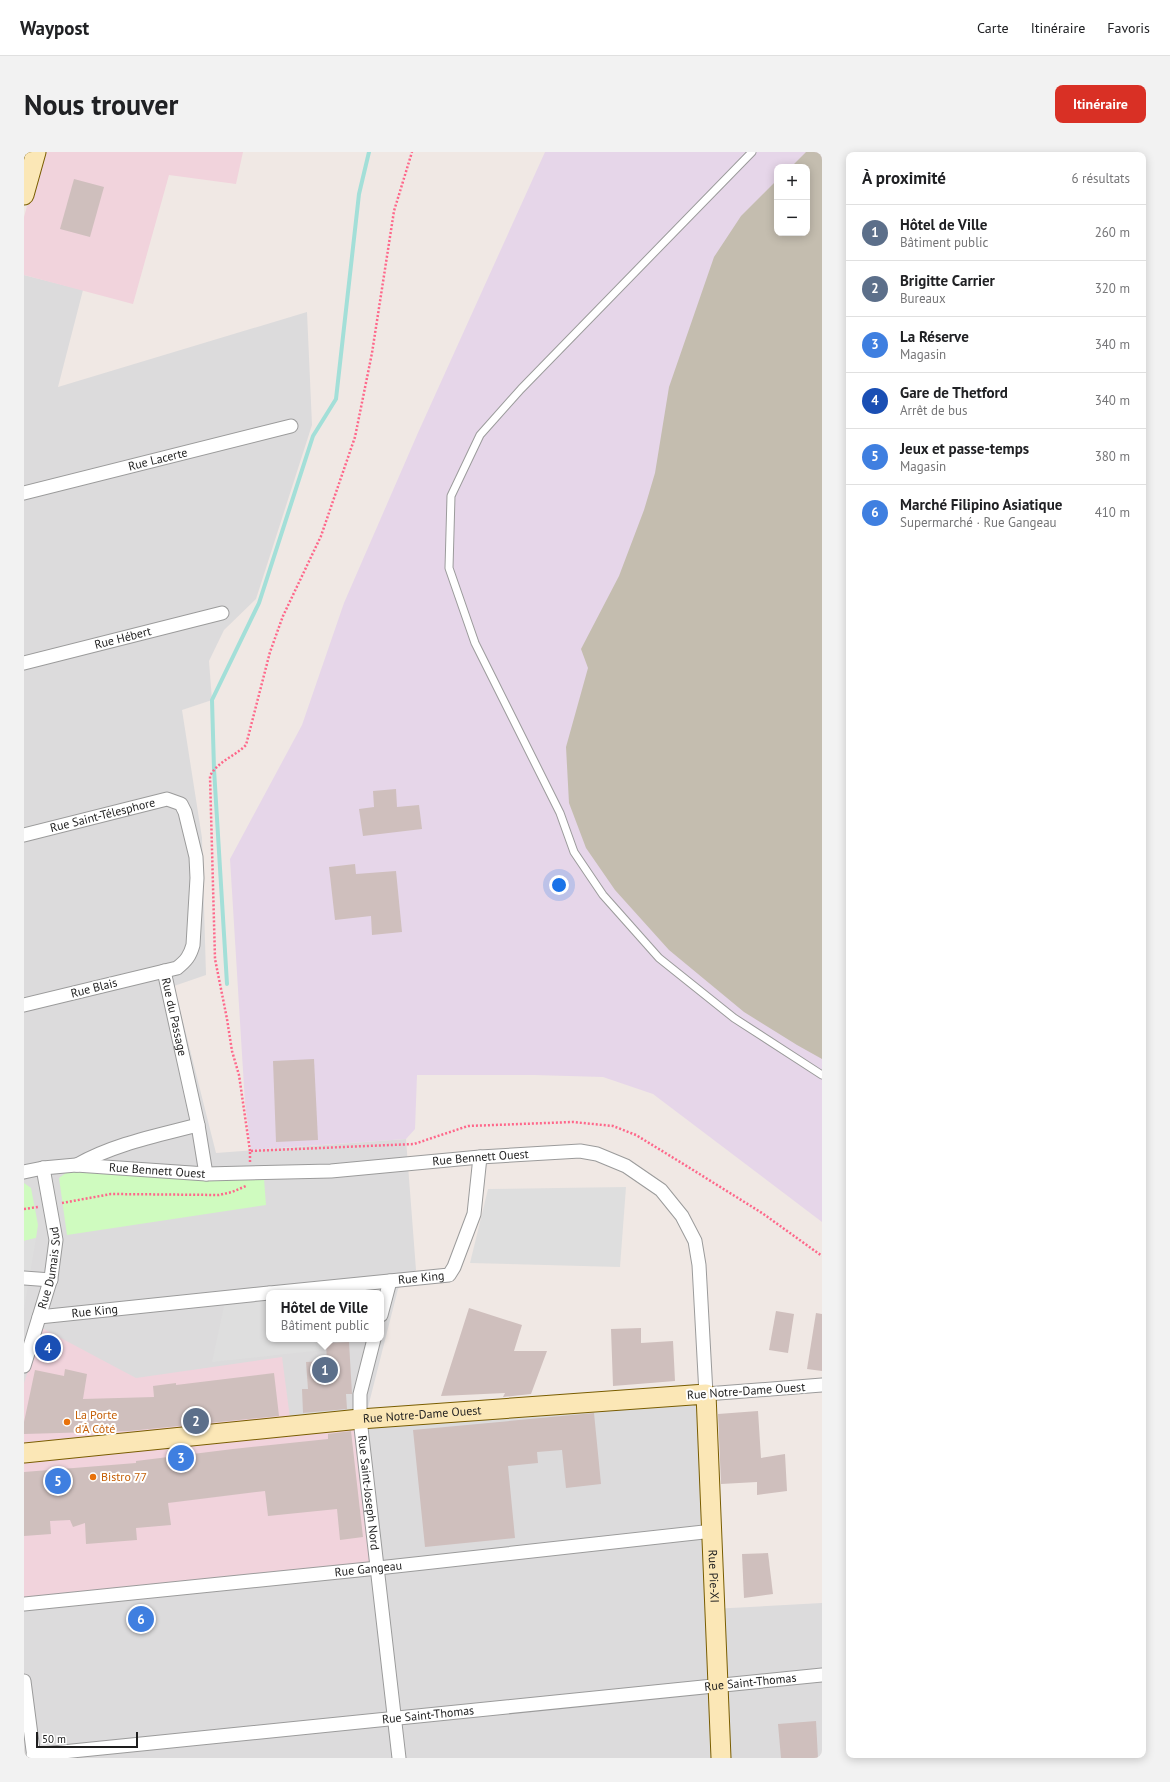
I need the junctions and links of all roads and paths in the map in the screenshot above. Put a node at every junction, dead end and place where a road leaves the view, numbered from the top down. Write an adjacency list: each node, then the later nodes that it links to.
1 (36, 152): 4 (street)
2 (412, 152): 15 (path)
3 (752, 152): 13 (lane)
4 (24, 195)
5 (292, 426): 6 (street, Rue Lacerte)
6 (24, 492)
7 (222, 613): 8 (street, Rue Hébert)
8 (24, 663)
9 (181, 804): 10 (street, Rue Saint-Télesphore); 11 (street, Rue du Passage)
10 (24, 835)
11 (164, 971): 12 (street, Rue Blais); 14 (street, Rue du Passage)
12 (24, 1005)
13 (822, 1075)
14 (198, 1125): 17 (street, Rue Bennett Ouest); 20 (street, Rue du Passage)
15 (250, 1151)
16 (480, 1157): 20 (street, Rue Bennett Ouest); 23 (street, Rue King); 31 (street, Rue Bennett Ouest)
17 (76, 1165): 18 (street, Rue Bennett Ouest); 20 (street, Rue Bennett Ouest)
18 (43, 1168): 19 (street, Rue Bennett Ouest); 22 (street, Rue Dumais Sud)
19 (24, 1172)
20 (206, 1174)
21 (24, 1278): 22 (street)
22 (50, 1280): 27 (street, Rue Dumais Sud)
23 (390, 1281): 24 (street, Rue King); 26 (street)
24 (300, 1290)
25 (266, 1293): 27 (street, Rue King)
26 (384, 1304)
27 (39, 1317): 29 (street, Rue Dumais Sud)
28 (373, 1342): 32 (street, Rue Saint-Joseph Nord)
29 (24, 1366)
30 (822, 1385): 31 (street, Rue Notre-Dame Ouest)
31 (706, 1394): 32 (street, Rue Notre-Dame Ouest); 34 (street, Rue Pie-XI)
32 (360, 1419): 33 (street, Rue Notre-Dame Ouest); 35 (street, Rue Saint-Joseph Nord)
33 (24, 1453)
34 (713, 1531): 35 (street, Rue Gangeau); 39 (street, Rue Pie-XI)
35 (378, 1568): 36 (street, Rue Gangeau); 40 (street, Rue Saint-Joseph Nord)
36 (24, 1604)
37 (822, 1675): 39 (street, Rue Saint-Thomas)
38 (24, 1681): 41 (street)
39 (719, 1685): 40 (street, Rue Saint-Thomas); 43 (street, Rue Pie-XI)
40 (395, 1719): 41 (street, Rue Saint-Thomas); 42 (street, Rue Saint-Joseph Nord)
41 (34, 1756)
42 (399, 1758)
43 (721, 1758)

